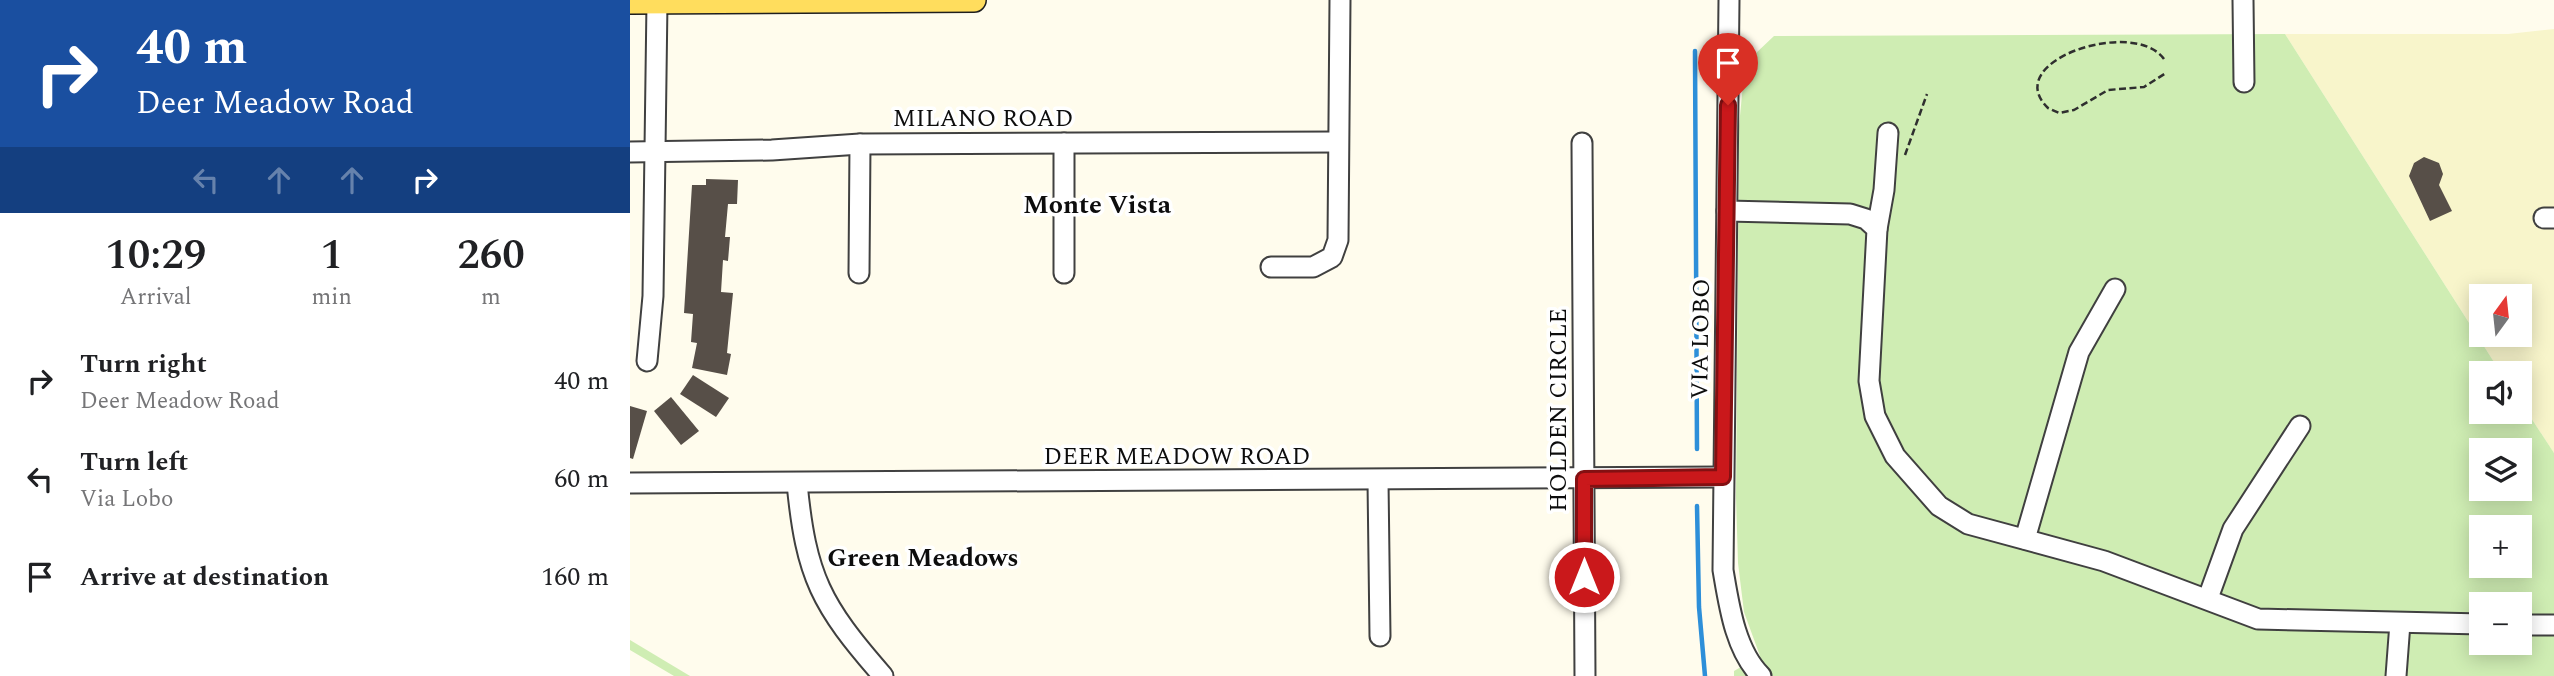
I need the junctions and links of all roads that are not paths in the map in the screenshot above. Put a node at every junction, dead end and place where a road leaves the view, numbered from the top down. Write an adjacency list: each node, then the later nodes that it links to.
1 (974, 0): 6 (main road)
2 (1340, 0): 9 (street)
3 (1729, 0): 15 (street, VIA LOBO)
4 (2243, 0): 7 (street)
5 (630, 2): 6 (main road)
6 (657, 2): 13 (street)
7 (2244, 82)
8 (1888, 133): 16 (street)
9 (1337, 142): 10 (street, MILANO ROAD); 17 (street)
10 (1064, 143): 11 (street, MILANO ROAD); 19 (street)
11 (860, 144): 13 (street, MILANO ROAD); 18 (street)
12 (1582, 144): 24 (street, HOLDEN CIRCLE)
13 (656, 151): 14 (street, MILANO ROAD); 21 (street)
14 (630, 152)
15 (1727, 211): 16 (street); 23 (street, VIA LOBO)
16 (1877, 229): 28 (street)
17 (1271, 267)
18 (859, 273)
19 (1064, 273)
20 (2115, 289): 28 (street)
21 (647, 361)
22 (2300, 426): 29 (street)
23 (1723, 477): 24 (street, DEER MEADOW ROAD); 35 (street, VIA LOBO)
24 (1584, 479): 25 (street, DEER MEADOW ROAD); 37 (street, HOLDEN CIRCLE)
25 (1378, 481): 26 (street, DEER MEADOW ROAD); 34 (street)
26 (797, 483): 27 (street, DEER MEADOW ROAD); 36 (street)
27 (630, 484)
28 (2025, 539): 29 (street)
29 (2208, 598): 30 (street)
30 (2400, 623): 31 (street); 38 (street)
31 (2469, 624)
32 (2532, 625): 33 (street)
33 (2554, 625)
34 (1380, 636)
35 (1759, 674)
36 (883, 676)
37 (1585, 676)
38 (2396, 676)

